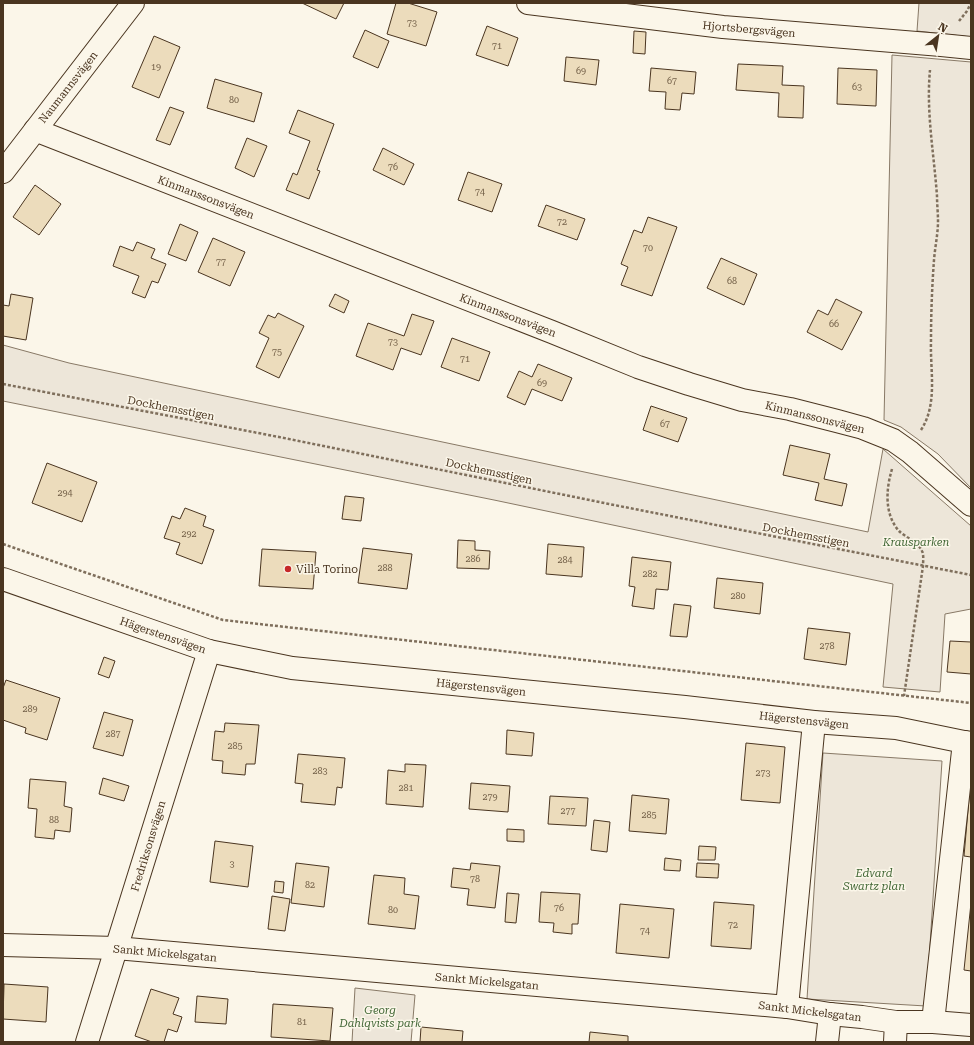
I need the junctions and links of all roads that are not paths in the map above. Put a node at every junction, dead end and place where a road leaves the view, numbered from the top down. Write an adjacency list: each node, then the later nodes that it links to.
1 (133, 3): 4 (street, Naumannsvägen)
2 (528, 3): 3 (street, Hjortsbergsvägen)
3 (971, 48)
4 (36, 130): 5 (street, Naumannsvägen); 6 (street, Kinmanssonsvägen)
5 (3, 172)
6 (971, 505)
7 (3, 579): 8 (street, Hägerstensvägen)
8 (209, 651): 9 (street, Hägerstensvägen); 12 (street, Fredriksonsvägen)
9 (814, 722): 10 (street, Hägerstensvägen); 13 (street)
10 (967, 742): 15 (street)
11 (3, 945): 12 (street, Sankt Mickelsgatan)
12 (116, 948): 13 (street, Sankt Mickelsgatan); 18 (street, Fredriksonsvägen)
13 (787, 1007): 14 (street, Sankt Mickelsgatan)
14 (830, 1014): 17 (street, Sankt Mickelsgatan); 19 (street)
15 (933, 1022): 16 (street, Sankt Mickelsgatan); 17 (street, Sankt Mickelsgatan)
16 (971, 1025)
17 (896, 1032)
18 (87, 1042)
19 (827, 1042)

